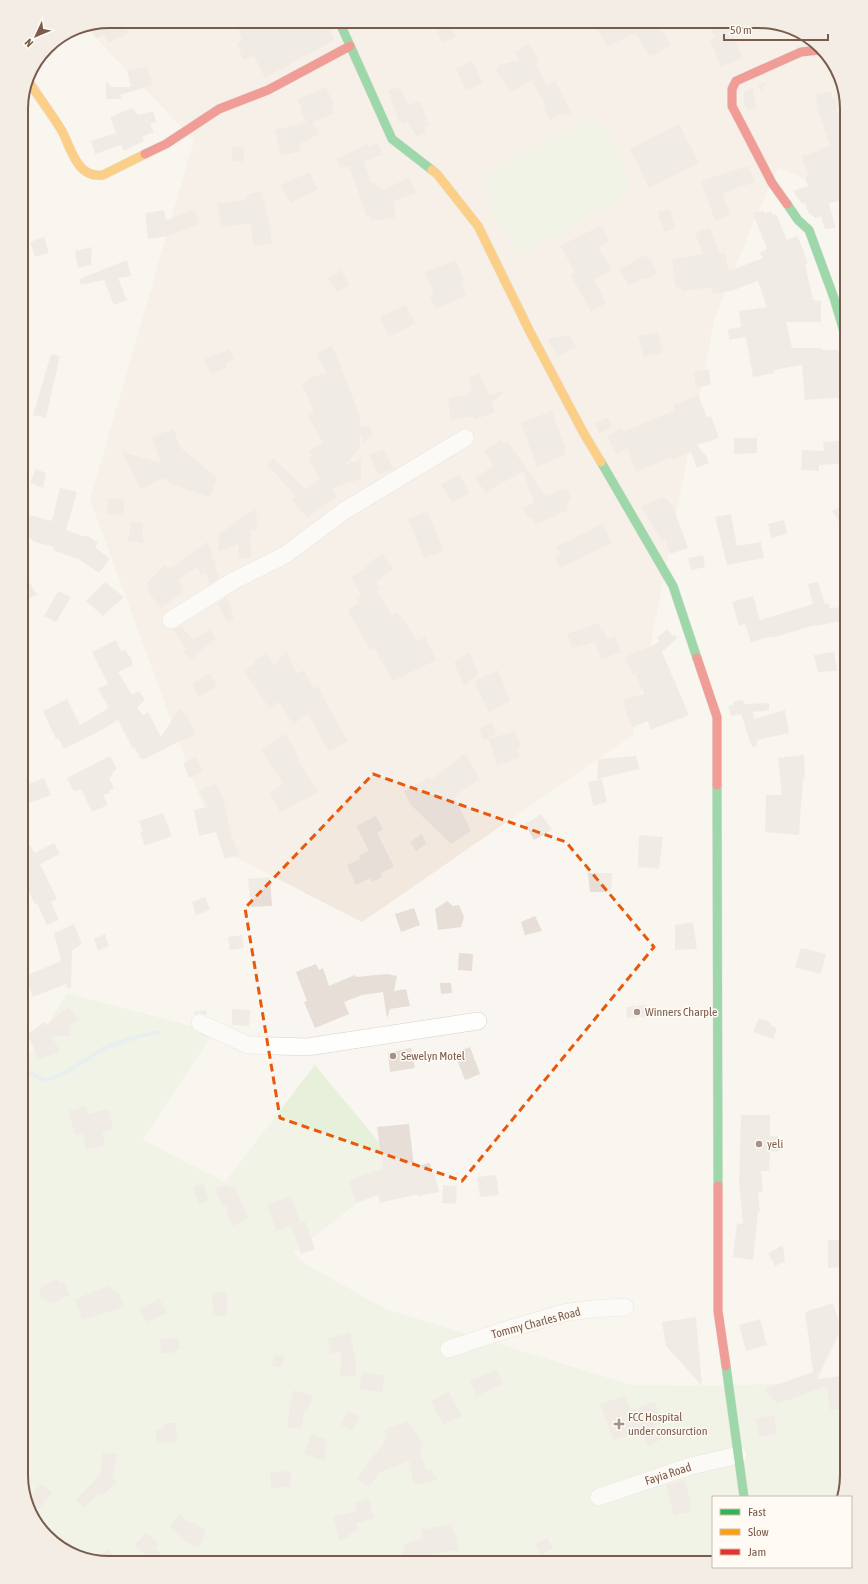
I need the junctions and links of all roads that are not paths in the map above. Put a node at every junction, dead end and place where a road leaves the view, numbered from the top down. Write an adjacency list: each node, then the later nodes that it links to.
1 (342, 28): 2 (street)
2 (350, 46): 4 (street); 12 (street)
3 (814, 50): 5 (street)
4 (32, 86)
5 (840, 318)
6 (465, 438): 7 (street)
7 (171, 620)
8 (478, 1021): 9 (street)
9 (200, 1023)
10 (625, 1307): 11 (street, Tommy Charles Road)
11 (449, 1349)
12 (738, 1455): 13 (street); 14 (street, Fayia Road)
13 (744, 1496)
14 (599, 1497)

